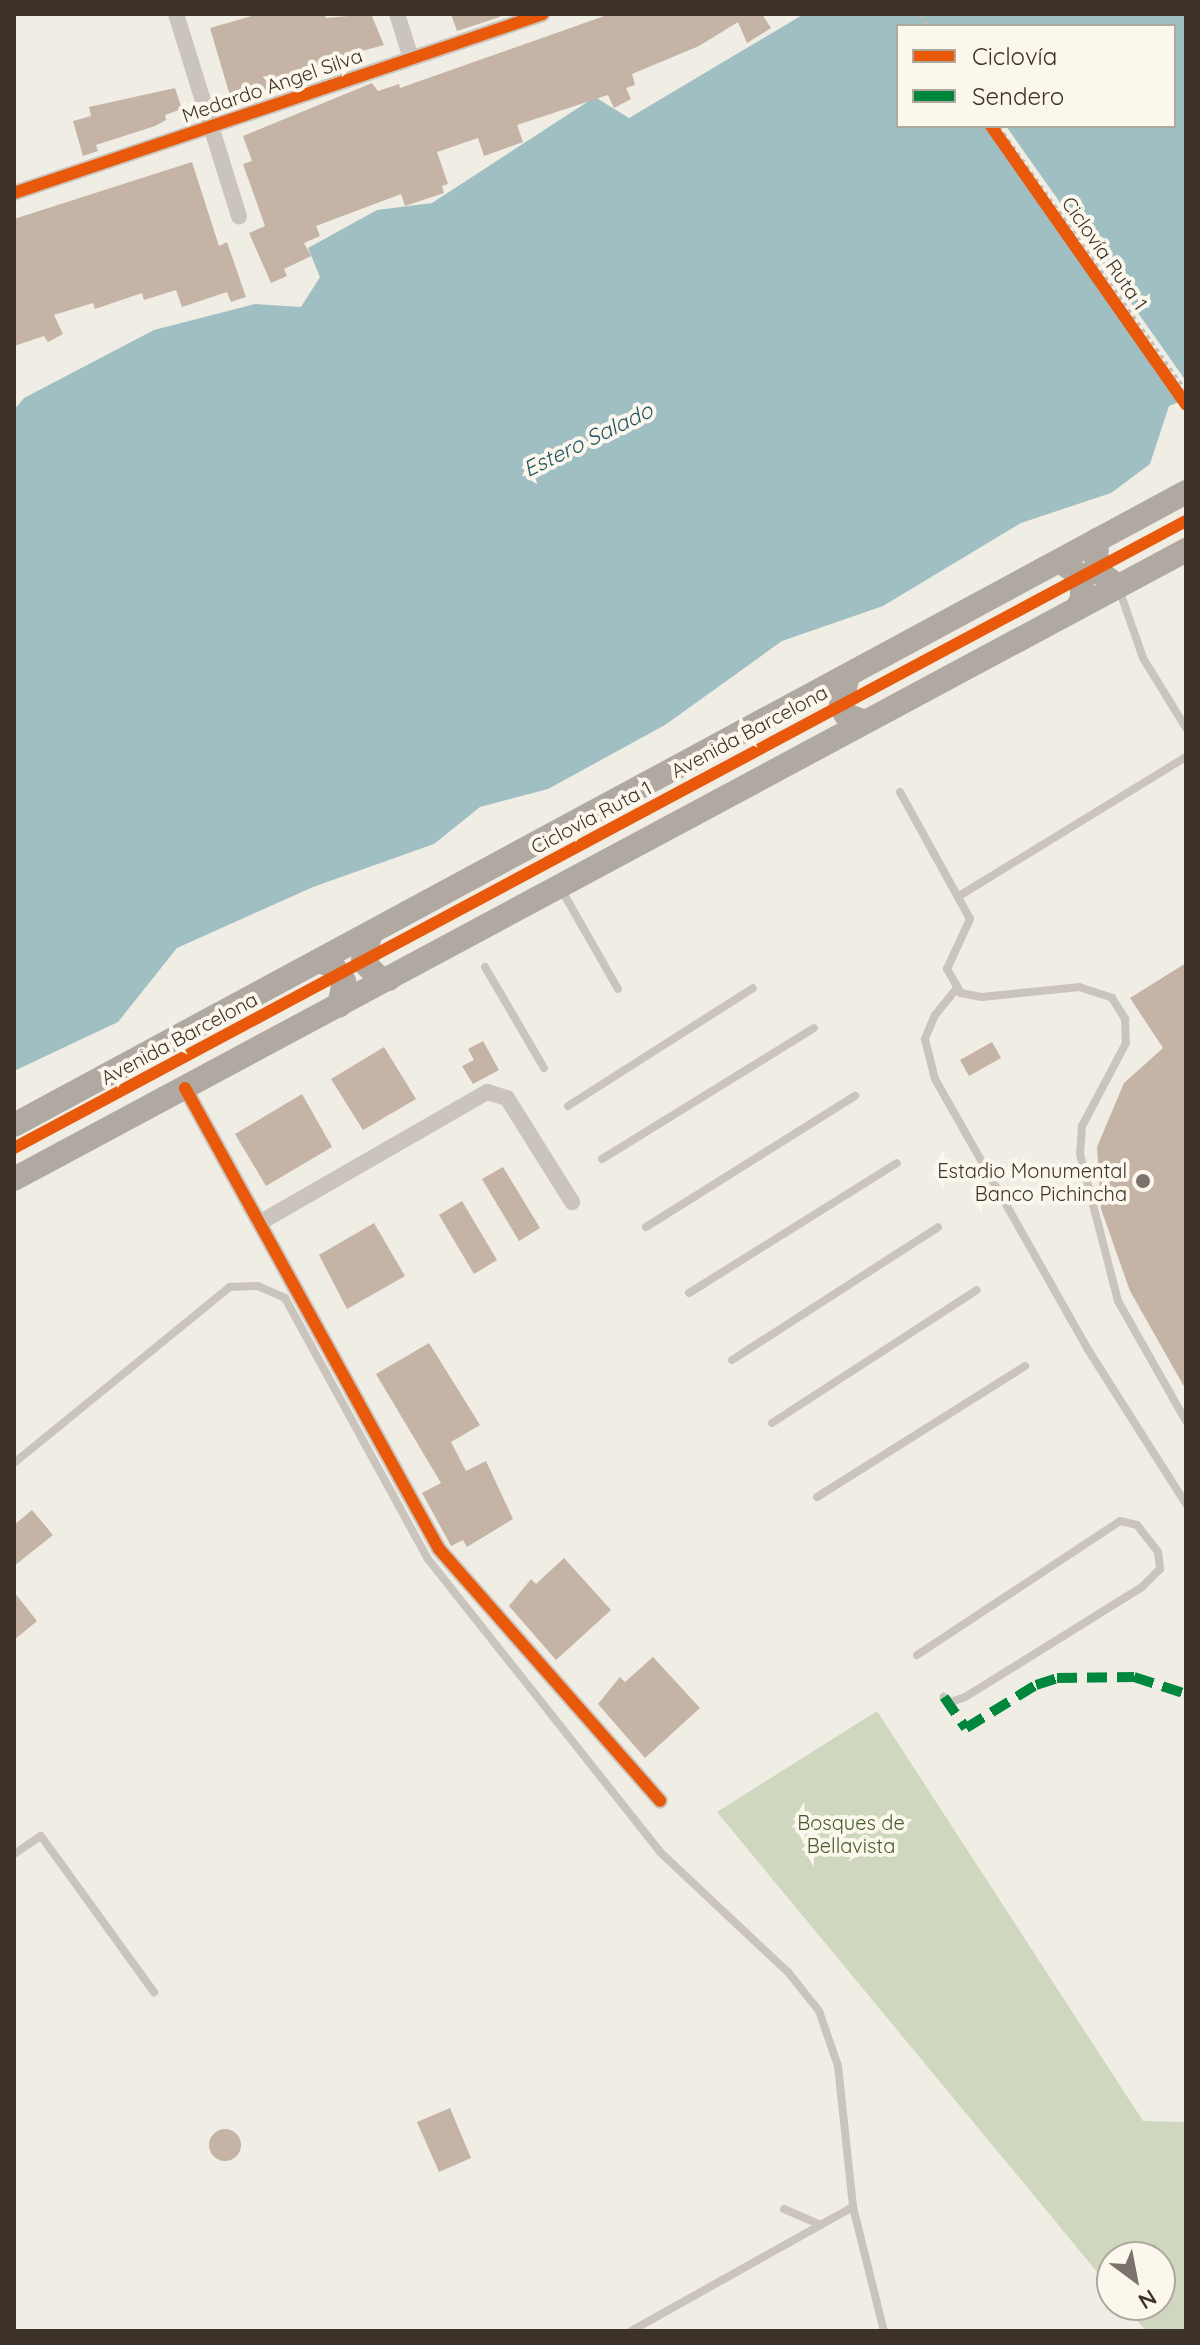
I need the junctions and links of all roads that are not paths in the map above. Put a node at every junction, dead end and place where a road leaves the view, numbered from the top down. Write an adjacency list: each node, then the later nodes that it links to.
1 (176, 14): 5 (street)
2 (397, 14): 4 (street)
3 (543, 14): 4 (street, Medardo Angel Silva)
4 (411, 58): 5 (street, Medardo Angel Silva)
5 (211, 128): 6 (street, Medardo Angel Silva); 7 (street)
6 (14, 193)
7 (239, 216)
8 (1186, 492): 9 (main road, Avenida Barcelona)
9 (1097, 540): 11 (main road, Avenida Barcelona); 12 (main road)
10 (1186, 550): 12 (main road)
11 (1060, 561): 13 (main road); 14 (main road, Avenida Barcelona)
12 (1118, 586): 13 (main road); 17 (lane)
13 (1077, 608): 16 (main road)
14 (847, 679): 15 (main road, Avenida Barcelona); 16 (main road)
15 (807, 700): 18 (main road); 23 (main road, Avenida Barcelona)
16 (865, 722): 18 (main road)
17 (1186, 728)
18 (830, 740): 21 (main road)
19 (1186, 757): 22 (lane)
20 (900, 792): 22 (lane)
21 (558, 885): 26 (main road); 29 (lane)
22 (959, 896): 28 (lane)
23 (370, 936): 24 (main road, Avenida Barcelona); 26 (main road)
24 (322, 962): 30 (main road); 36 (main road, Avenida Barcelona)
25 (485, 967): 32 (lane)
26 (389, 979): 30 (main road)
27 (753, 988): 35 (lane)
28 (957, 988): 48 (lane); 52 (lane)
29 (618, 989)
30 (339, 1006): 33 (main road)
31 (814, 1028): 37 (lane)
32 (544, 1068)
33 (185, 1088): 39 (main road); 41 (street)
34 (855, 1096): 42 (lane)
35 (568, 1106)
36 (14, 1125)
37 (602, 1159)
38 (897, 1163): 45 (lane)
39 (14, 1179)
40 (572, 1202): 41 (street)
41 (261, 1222): 55 (street)
42 (646, 1227)
43 (938, 1227): 46 (lane)
44 (977, 1290): 49 (lane)
45 (689, 1293)
46 (732, 1360)
47 (1025, 1366): 51 (lane)
48 (1186, 1421)
49 (772, 1423)
50 (14, 1463): 58 (lane)
51 (817, 1497)
52 (1186, 1504)
53 (917, 1655): 54 (lane)
54 (944, 1697)
55 (660, 1801)
56 (14, 1854): 57 (lane)
57 (154, 1992)
58 (853, 2207): 60 (lane); 62 (lane)
59 (784, 2209): 60 (lane)
60 (821, 2225): 61 (lane)
61 (631, 2331)
62 (884, 2331)

